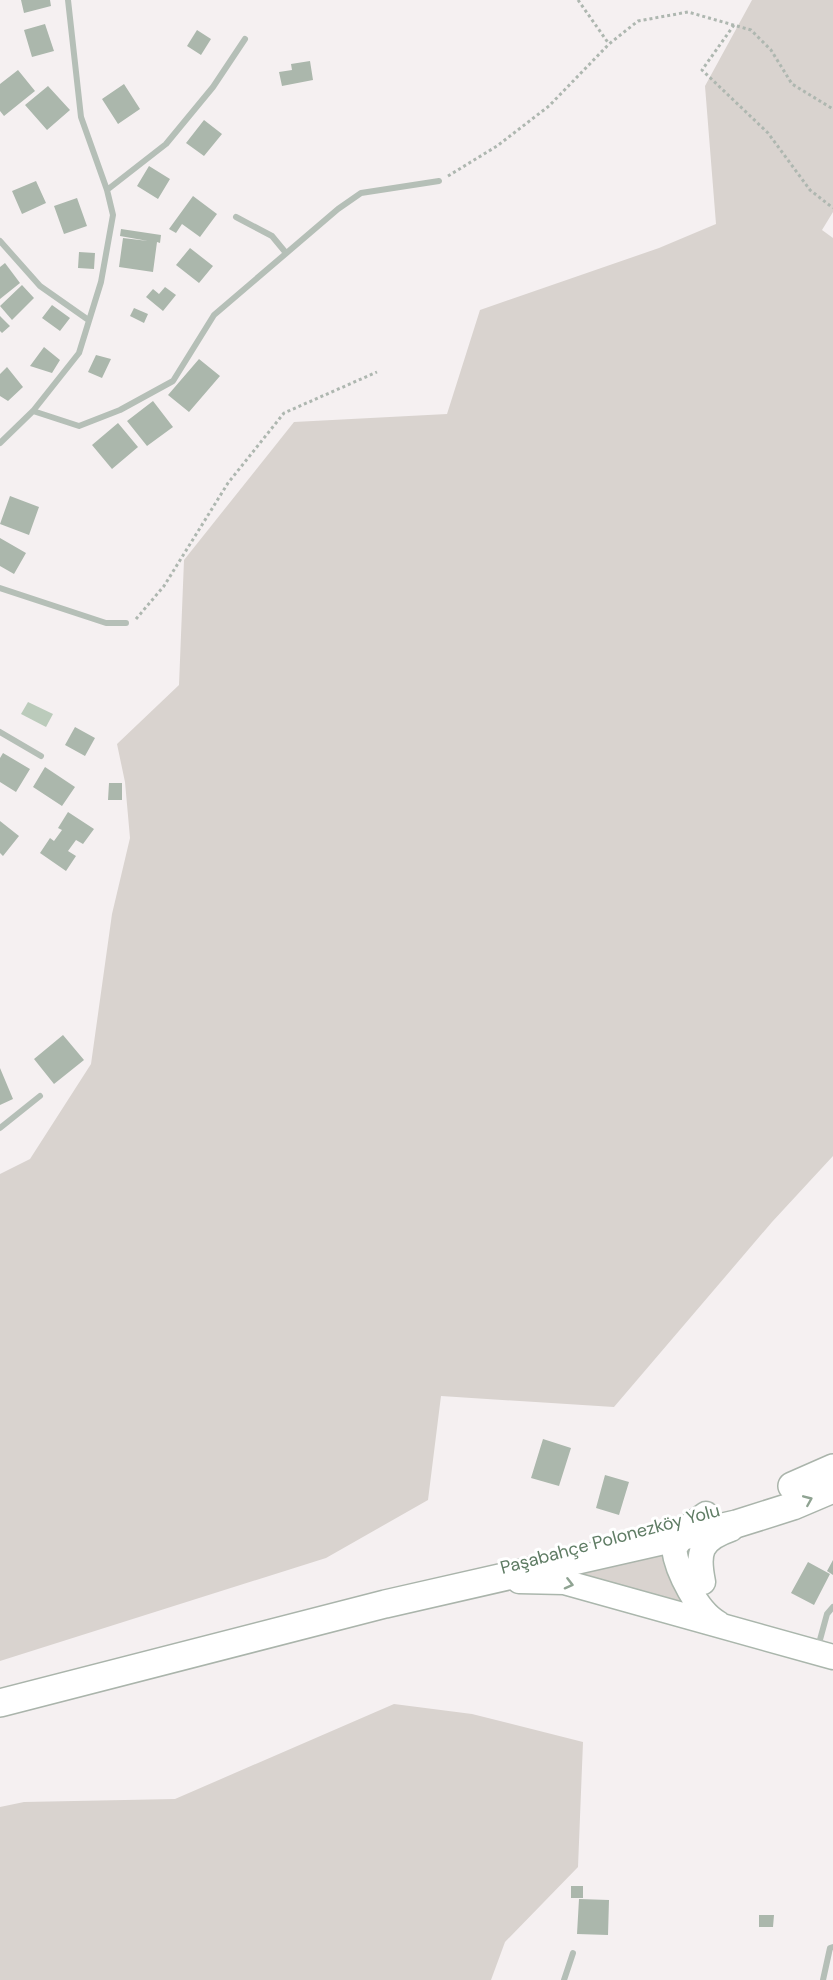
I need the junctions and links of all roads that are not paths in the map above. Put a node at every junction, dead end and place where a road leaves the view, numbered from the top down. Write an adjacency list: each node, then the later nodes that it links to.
1 (68, 0): 4 (street)
2 (246, 39): 4 (street)
3 (439, 181): 7 (street)
4 (107, 190): 8 (street)
5 (236, 217): 7 (street)
6 (0, 241): 8 (street)
7 (286, 253): 9 (street)
8 (87, 319): 9 (street)
9 (33, 411): 10 (street)
10 (0, 442)
11 (0, 588): 12 (street)
12 (126, 623)
13 (0, 732): 14 (street)
14 (41, 756)
15 (40, 1096): 16 (street)
16 (0, 1128)
17 (833, 1468): 20 (main road, Paşabahçe Polonezköy Yolu)
18 (833, 1489): 19 (main road, Paşabahçe Polonezköy Yolu, one-way to 18)
19 (767, 1515): 20 (main road, Paşabahçe Polonezköy Yolu); 21 (main road)
20 (671, 1532): 21 (main road); 22 (main road, Paşabahçe Polonezköy Yolu); 23 (main road, Paşabahçe Polonezköy Yolu); 25 (main road)
21 (703, 1582): 25 (main road)
22 (469, 1584): 23 (main road, Paşabahçe Polonezköy Yolu); 25 (main road, one-way to 25)
23 (385, 1604): 27 (main road, Paşabahçe Polonezköy Yolu)
24 (833, 1607): 26 (street)
25 (743, 1633): 26 (main road)
26 (825, 1655)
27 (141, 1667): 28 (main road, Paşabahçe Polonezköy Yolu); 29 (main road, Paşabahçe Polonezköy Yolu)
28 (0, 1703)
29 (0, 1715)
30 (833, 1947): 33 (street)
31 (573, 1953): 32 (street)
32 (564, 1980)
33 (823, 1980)

